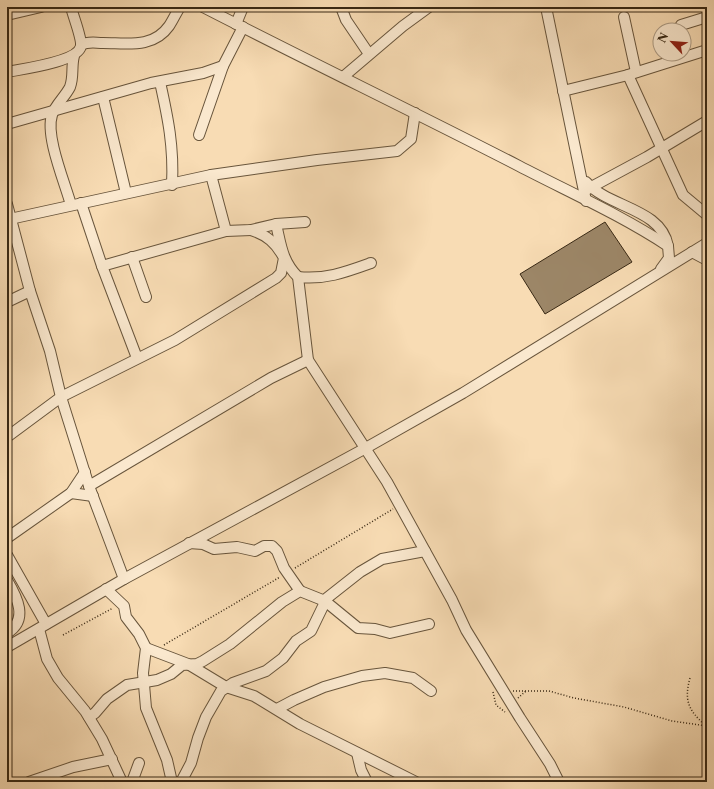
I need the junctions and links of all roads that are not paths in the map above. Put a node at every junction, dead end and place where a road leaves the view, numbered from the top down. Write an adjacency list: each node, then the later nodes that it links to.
1 (41, 7): 9 (street)
2 (71, 7): 14 (street)
3 (180, 7): 14 (street)
4 (203, 7): 13 (street)
5 (243, 7): 13 (street)
6 (341, 7): 16 (street)
7 (429, 7): 16 (street)
8 (546, 7): 25 (street)
9 (7, 15)
10 (624, 17): 22 (street)
11 (707, 17): 12 (street)
12 (691, 22)
13 (240, 25): 20 (street); 23 (street)
14 (81, 45): 18 (street)
15 (707, 50): 17 (street)
16 (369, 54): 23 (street)
17 (692, 54)
18 (74, 56): 21 (street); 27 (street)
19 (667, 62): 22 (street)
20 (223, 66): 24 (street); 31 (street)
21 (7, 72)
22 (632, 74): 25 (street); 32 (street)
23 (343, 77): 28 (street)
24 (160, 82): 26 (street); 34 (street)
25 (563, 91): 36 (street)
26 (103, 97): 27 (street); 35 (street)
27 (55, 110): 30 (street); 38 (street)
28 (416, 112): 33 (street); 36 (street)
29 (707, 121): 32 (street)
30 (7, 124)
31 (199, 135)
32 (662, 147): 36 (street); 39 (street)
33 (211, 175): 34 (street); 44 (street)
34 (172, 184): 35 (street)
35 (126, 193): 38 (street)
36 (587, 193): 46 (street); 46 (street)
37 (7, 204): 40 (street)
38 (76, 204): 40 (street); 52 (street)
39 (707, 215)
40 (10, 219): 55 (street)
41 (305, 222): 42 (street)
42 (276, 224): 43 (street); 49 (street)
43 (251, 230): 44 (street); 49 (street)
44 (226, 231): 48 (street)
45 (707, 244): 47 (street)
46 (668, 246): 53 (street)
47 (692, 252): 50 (street); 53 (street)
48 (132, 258): 52 (street); 56 (street)
49 (284, 258): 54 (street); 58 (street)
50 (707, 260)
51 (371, 263): 54 (street)
52 (102, 266): 58 (street)
53 (658, 274): 62 (street)
54 (298, 276): 59 (street)
55 (30, 291): 57 (street); 60 (street)
56 (146, 297)
57 (7, 302)
58 (137, 358): 60 (street)
59 (308, 360): 62 (street); 64 (street)
60 (61, 397): 61 (street); 63 (street)
61 (7, 436)
62 (364, 449): 68 (street); 69 (street)
63 (85, 472): 64 (street); 65 (street)
64 (89, 486): 66 (street)
65 (71, 493): 66 (street); 67 (street)
66 (93, 496): 71 (street)
67 (7, 538)
68 (189, 543): 71 (street); 74 (street)
69 (425, 551): 75 (street); 97 (street)
70 (7, 555): 77 (street)
71 (124, 579): 73 (street)
72 (7, 580): 78 (street)
73 (106, 589): 77 (street); 80 (street)
74 (300, 592): 75 (street); 81 (street)
75 (325, 601): 76 (street); 83 (street)
76 (429, 624)
77 (43, 627): 79 (street); 86 (street)
78 (7, 633)
79 (7, 647)
80 (150, 649): 81 (street); 82 (street)
81 (188, 664): 82 (street); 83 (street)
82 (143, 683): 86 (street); 93 (street)
83 (226, 687): 85 (street); 94 (street)
84 (431, 691): 85 (street)
85 (277, 709): 87 (street)
86 (89, 717): 88 (street)
87 (357, 753): 95 (street); 96 (street)
88 (112, 759): 90 (street); 91 (street)
89 (139, 763): 92 (street)
90 (29, 782)
91 (122, 782)
92 (132, 782)
93 (172, 782)
94 (181, 782)
95 (367, 782)
96 (416, 782)
97 (559, 782)

